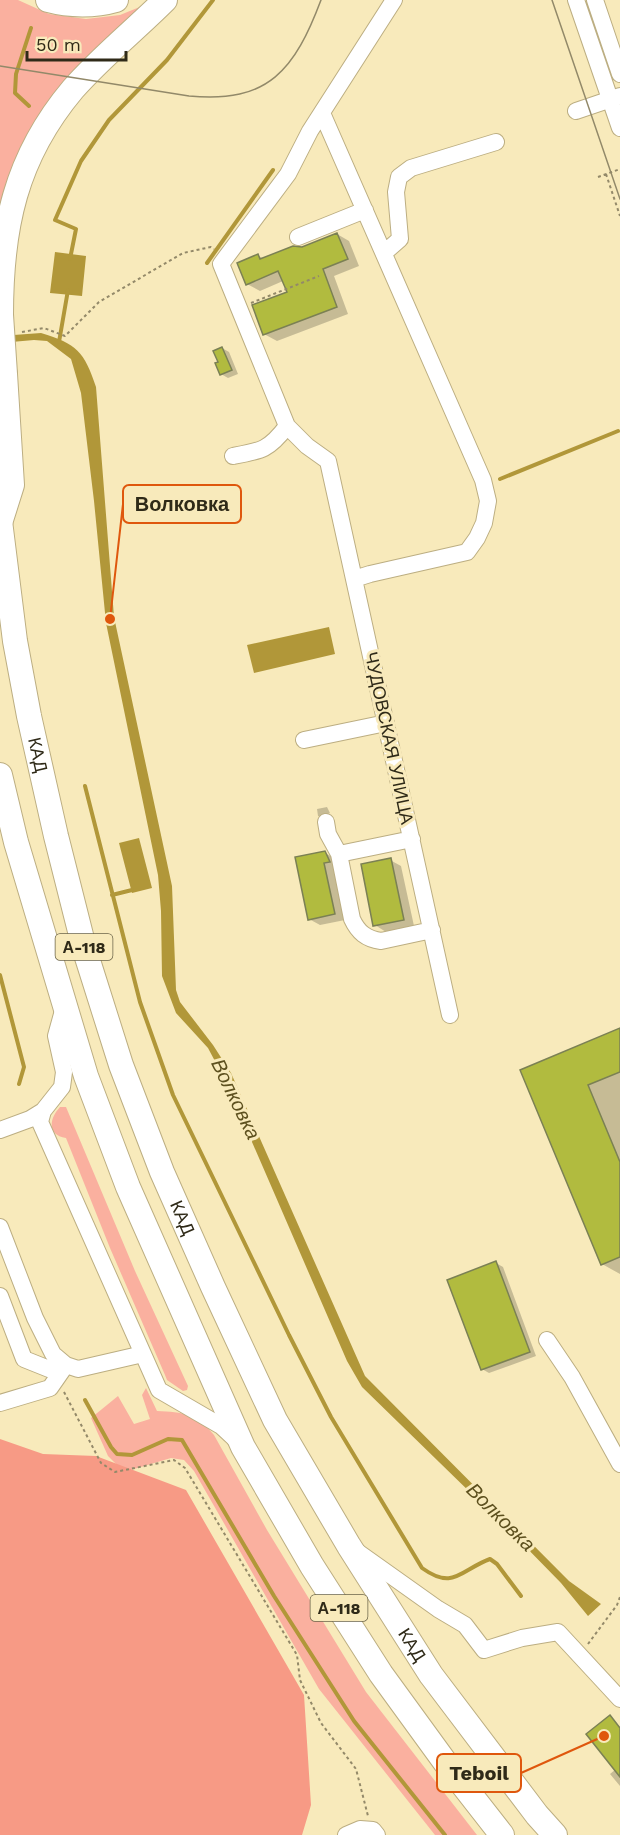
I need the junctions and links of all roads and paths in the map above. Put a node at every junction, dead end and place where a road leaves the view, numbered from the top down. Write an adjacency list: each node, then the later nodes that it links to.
1 (48, 0): 2 (highway)
2 (116, 0)
3 (165, 0): 23 (highway)
4 (394, 0): 10 (street)
5 (576, 0): 8 (street)
6 (595, 0): 7 (street)
7 (620, 74)
8 (615, 97): 9 (street); 11 (street)
9 (576, 111)
10 (322, 113): 16 (street); 22 (street)
11 (620, 128)
12 (496, 142): 20 (street)
13 (620, 169): 14 (path)
14 (606, 174): 15 (path); 17 (path)
15 (598, 177)
16 (364, 210): 18 (street); 20 (street)
17 (620, 216)
18 (298, 237)
19 (211, 248): 24 (path)
20 (384, 253): 28 (street)
21 (320, 276): 22 (path)
22 (240, 308): 25 (street)
23 (1, 315): 27 (highway, bridge)
24 (28, 331)
25 (287, 426): 26 (street); 28 (street, ЧУДОВСКАЯ УЛИЦА)
26 (233, 456)
27 (0, 522): 48 (highway, КАД / А-118)
28 (354, 579): 29 (street, ЧУДОВСКАЯ УЛИЦА)
29 (386, 723): 30 (street); 33 (street, ЧУДОВСКАЯ УЛИЦА)
30 (304, 740)
31 (0, 775): 36 (highway, А-118)
32 (326, 822): 34 (street)
33 (412, 839): 34 (street); 35 (street, ЧУДОВСКАЯ УЛИЦА)
34 (339, 854): 35 (street)
35 (432, 930): 37 (street, ЧУДОВСКАЯ УЛИЦА)
36 (64, 1007): 38 (street); 46 (highway, А-118)
37 (450, 1015)
38 (43, 1111): 39 (street); 43 (street)
39 (0, 1130)
40 (2, 1237): 44 (street)
41 (0, 1296): 44 (street)
42 (547, 1340): 47 (street)
43 (143, 1354): 44 (street); 46 (street)
44 (61, 1372): 45 (street); 52 (path)
45 (0, 1404)
46 (243, 1447): 54 (highway, А-118)
47 (620, 1464)
48 (349, 1546): 50 (street); 55 (highway, КАД / А-118)
49 (620, 1597): 50 (path)
50 (580, 1654): 51 (street)
51 (620, 1699)
52 (375, 1832): 53 (street)
53 (346, 1835)
54 (502, 1835)
55 (555, 1835)

